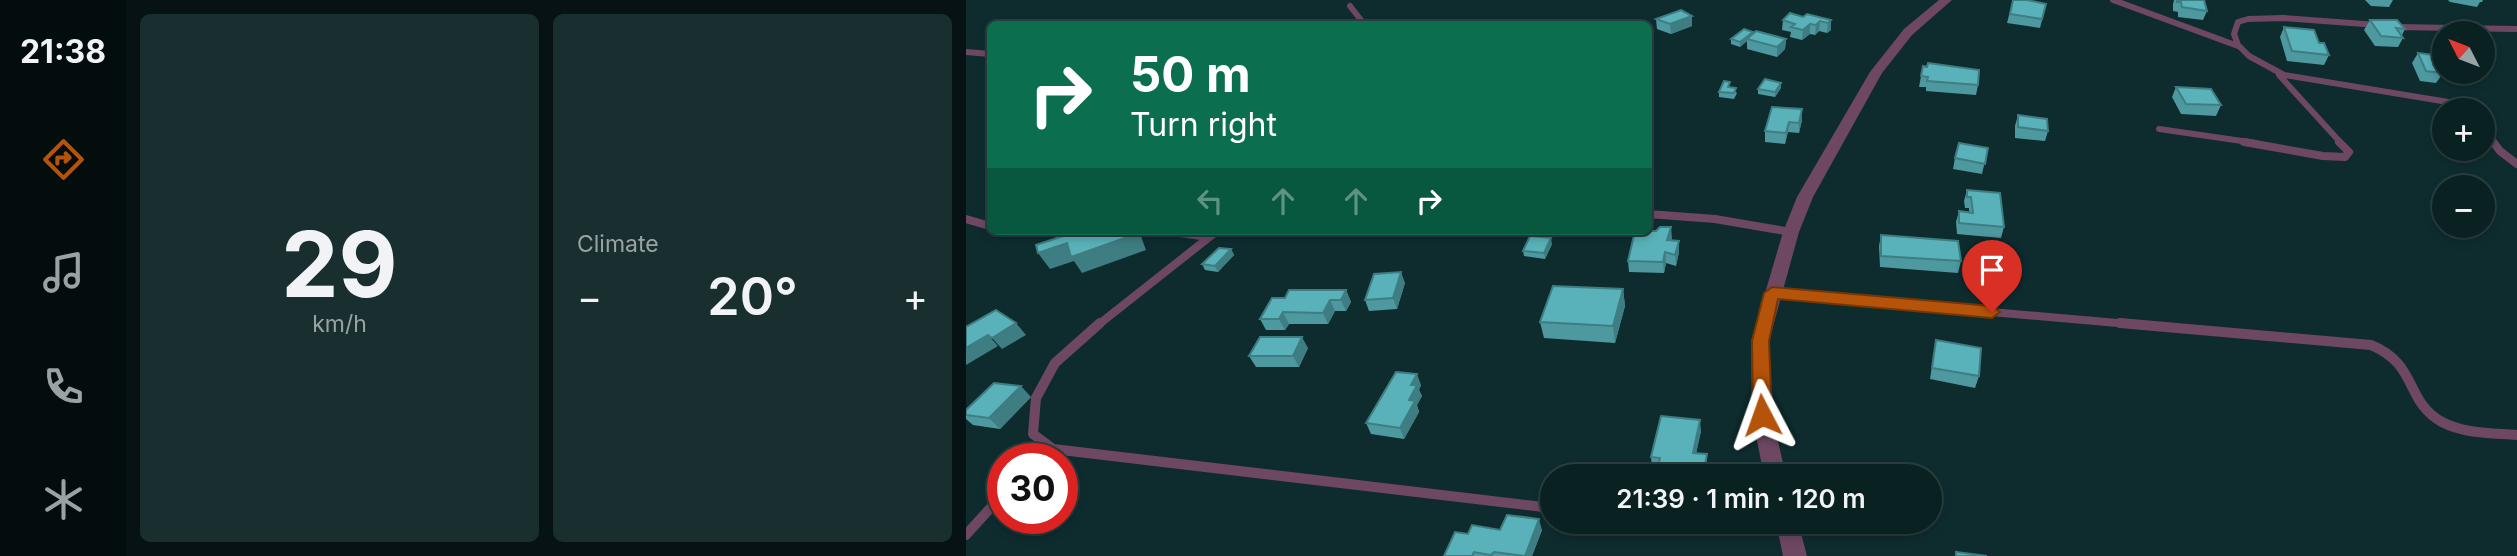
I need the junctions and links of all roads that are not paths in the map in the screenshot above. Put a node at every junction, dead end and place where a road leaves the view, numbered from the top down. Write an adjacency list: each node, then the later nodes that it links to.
1 (1946, 0): 17 (street)
2 (2113, 0): 6 (lane)
3 (1350, 6): 4 (lane)
4 (1362, 21)
5 (2517, 29): 6 (lane)
6 (2238, 46): 9 (lane)
7 (966, 52): 8 (lane)
8 (987, 54)
9 (2277, 73): 10 (lane); 11 (lane)
10 (2432, 99)
11 (2159, 129)
12 (2495, 145): 13 (lane)
13 (2517, 164)
14 (1652, 214): 17 (lane)
15 (966, 219): 16 (lane)
16 (987, 225)
17 (1791, 232): 19 (street)
18 (1211, 235): 21 (lane)
19 (1772, 293): 20 (lane); 23 (street)
20 (2517, 435)
21 (1045, 443)
22 (1078, 452): 24 (lane)
23 (1772, 464)
24 (1540, 507)
25 (987, 512): 27 (lane)
26 (1790, 534): 28 (street)
27 (966, 536)
28 (1795, 556)

